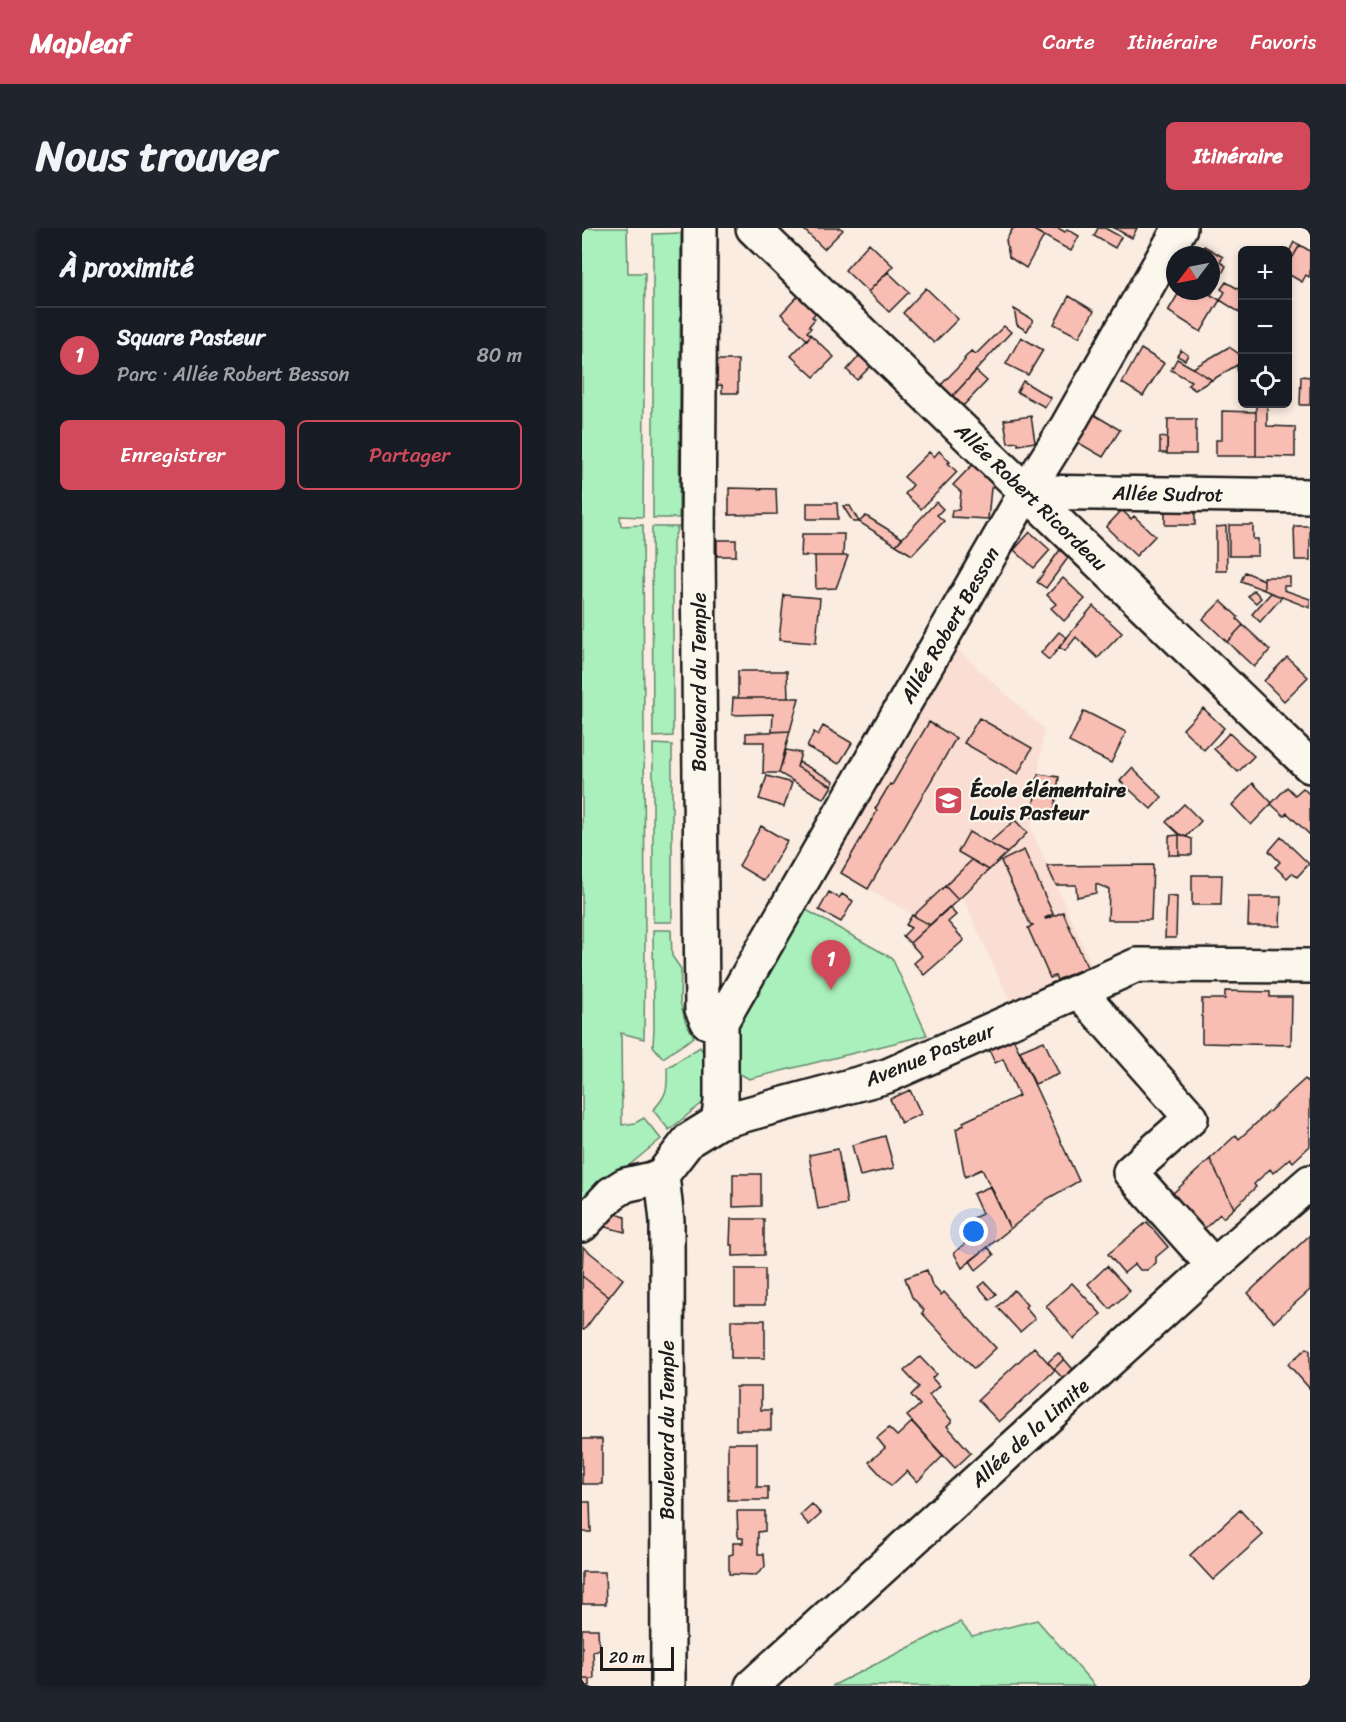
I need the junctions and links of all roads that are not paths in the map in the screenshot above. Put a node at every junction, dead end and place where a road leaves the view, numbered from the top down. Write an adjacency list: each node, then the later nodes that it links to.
1 (700, 228): 9 (street, Boulevard du Temple)
2 (753, 228): 4 (street, Allée Robert Ricordeau)
3 (1180, 228): 4 (street, Allée Robert Besson)
4 (1026, 492): 5 (street, Allée Sudrot); 6 (street, Allée Robert Ricordeau); 9 (street, Allée Robert Besson)
5 (1310, 496)
6 (1310, 766)
7 (1310, 966): 8 (street, Avenue Pasteur)
8 (1078, 991): 10 (street, Avenue Pasteur); 14 (street)
9 (721, 1022): 10 (street)
10 (718, 1122): 11 (street, Avenue Pasteur)
11 (662, 1175): 13 (street); 15 (street, Boulevard du Temple)
12 (1310, 1182): 14 (street, Allée de la Limite)
13 (582, 1225)
14 (1214, 1266): 16 (street, Allée de la Limite)
15 (668, 1686)
16 (752, 1686)

